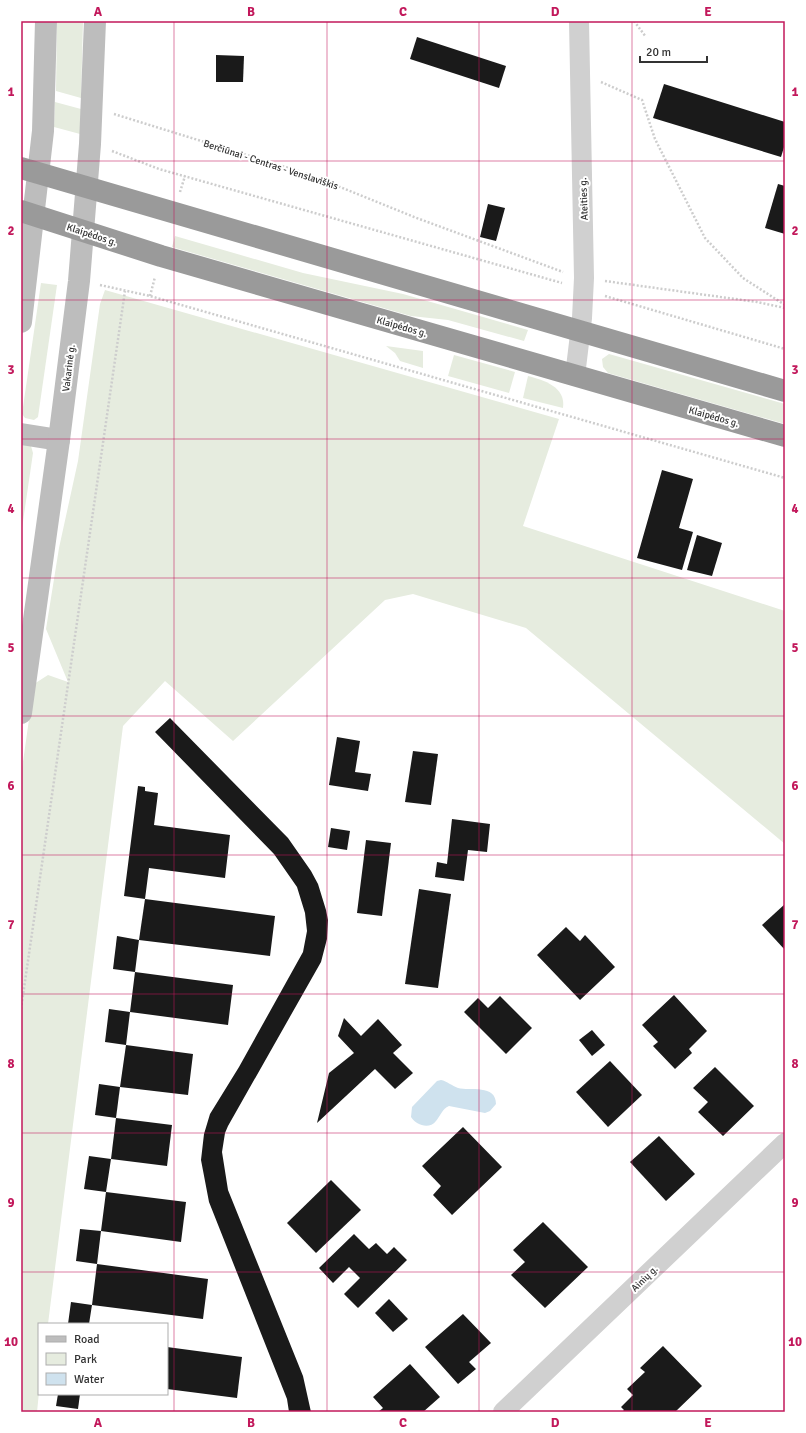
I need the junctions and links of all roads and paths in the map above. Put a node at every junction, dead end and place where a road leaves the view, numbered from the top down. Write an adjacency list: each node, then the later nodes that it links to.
1 (46, 21): 9 (main road)
2 (95, 21): 7 (main road, Vakarinė g.)
3 (579, 21): 14 (street, Ateities g.)
4 (634, 21): 5 (path)
5 (646, 37)
6 (596, 80): 16 (path)
7 (92, 107): 8 (main road, Vakarinė g.); 14 (path, Berčiūnai - Centras - Venslaviškis)
8 (90, 144): 10 (main road, Vakarinė g.); 14 (path)
9 (30, 171): 10 (highway); 11 (main road)
10 (87, 188): 12 (main road, Vakarinė g.); 19 (highway)
11 (28, 213): 12 (highway, Klaipėdos g.); 18 (main road)
12 (83, 232): 13 (main road, Vakarinė g.); 21 (highway, Klaipėdos g.)
13 (79, 281): 15 (path); 25 (main road, Vakarinė g.)
14 (584, 284): 17 (path); 19 (street, Ateities g.); 20 (path)
15 (125, 291): 26 (path); 28 (path)
16 (785, 305)
17 (785, 308)
18 (21, 322)
19 (580, 332): 21 (street, Ateities g.); 22 (highway)
20 (785, 349)
21 (575, 376): 24 (highway, Klaipėdos g.)
22 (785, 392)
23 (21, 434): 25 (main road)
24 (785, 436)
25 (59, 440): 27 (main road, Vakarinė g.)
26 (785, 478)
27 (21, 714)
28 (21, 1009)
29 (785, 1143): 30 (street, Ainių g.)
30 (503, 1412)

